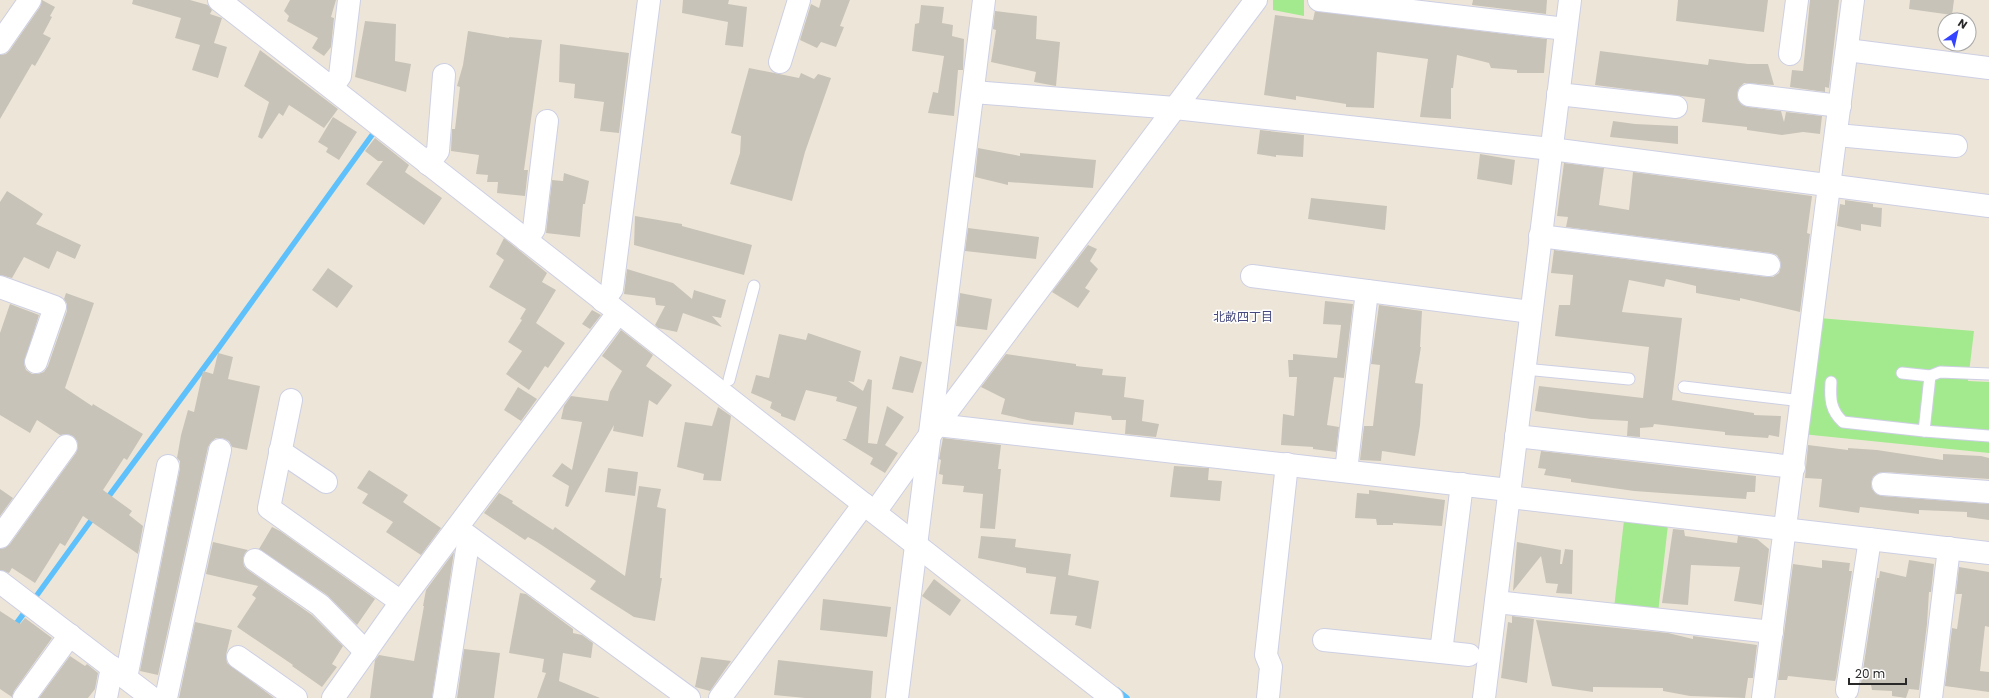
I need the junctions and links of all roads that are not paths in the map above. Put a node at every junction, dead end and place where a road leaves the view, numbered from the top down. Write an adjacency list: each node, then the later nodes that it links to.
1 (30, 0): 13 (street)
2 (219, 0): 19 (street)
3 (349, 0): 19 (street)
4 (649, 0): 40 (street)
5 (799, 0): 16 (street)
6 (984, 0): 20 (street)
7 (1256, 0): 25 (street)
8 (1319, 0): 12 (street)
9 (1570, 0): 12 (street)
10 (1797, 0): 15 (street)
11 (1853, 0): 14 (street)
12 (1566, 29): 21 (street)
13 (0, 43)
14 (1847, 50): 17 (street); 23 (street)
15 (1790, 54)
16 (780, 62)
17 (1989, 68)
18 (444, 75): 30 (street)
19 (336, 82): 30 (street)
20 (973, 92): 25 (street); 53 (street)
21 (1558, 94): 24 (street); 29 (street)
22 (1749, 95): 23 (street)
23 (1840, 106): 27 (street)
24 (1676, 107)
25 (1170, 108): 29 (street); 53 (street)
26 (547, 121): 33 (street)
27 (1836, 135): 28 (street); 31 (street)
28 (1956, 146)
29 (1550, 149): 31 (street); 34 (street)
30 (433, 157): 33 (street)
31 (1830, 186): 32 (street); 52 (street)
32 (1989, 206)
33 (530, 234): 40 (street)
34 (1540, 236): 35 (street); 41 (street)
35 (1769, 265)
36 (1252, 276): 39 (street)
37 (754, 286): 49 (lane)
38 (0, 287): 42 (street)
39 (1367, 291): 41 (street); 63 (street)
40 (610, 300): 49 (street); 71 (street)
41 (1531, 312): 43 (street)
42 (36, 362)
43 (1524, 369): 47 (lane); 55 (street)
44 (1902, 373): 46 (lane)
45 (1989, 374): 46 (lane)
46 (1930, 376): 54 (lane)
47 (1629, 379)
48 (1831, 382): 54 (lane)
49 (724, 386): 69 (street)
50 (1684, 387): 52 (lane)
51 (290, 400): 59 (street)
52 (1802, 401): 62 (street)
53 (934, 431): 60 (street); 69 (street); 74 (street)
54 (1924, 431): 56 (lane)
55 (1516, 436): 62 (street); 68 (street)
56 (1989, 436)
57 (66, 446): 72 (street)
58 (220, 450): 93 (street)
59 (280, 451): 64 (street); 79 (street)
60 (1287, 464): 63 (street); 101 (street)
61 (168, 466): 88 (street)
62 (1794, 467): 70 (street)
63 (1346, 471): 65 (street)
64 (326, 482)
65 (1462, 484): 68 (street); 85 (street)
66 (1883, 484): 67 (street)
67 (1989, 492)
68 (1509, 493): 70 (street); 80 (street)
69 (870, 508): 74 (street); 98 (street)
70 (1786, 529): 73 (street); 81 (street)
71 (463, 532): 79 (street); 96 (street); 97 (street)
72 (0, 537)
73 (1870, 539): 75 (street); 89 (street)
74 (916, 545): 99 (street); 100 (street)
75 (1948, 548): 76 (street); 104 (street)
76 (1989, 553)
77 (255, 560): 84 (street)
78 (0, 582): 82 (street)
79 (401, 602): 84 (street)
80 (1496, 602): 81 (street); 102 (street)
81 (1772, 632): 103 (street)
82 (70, 635): 88 (street); 90 (street)
83 (1324, 640): 85 (street)
84 (366, 652): 95 (street)
85 (1440, 652): 86 (street)
86 (1469, 655)
87 (238, 657): 94 (street)
88 (119, 673): 91 (street); 92 (street)
89 (1847, 690)
90 (24, 698)
91 (106, 698)
92 (152, 698)
93 (166, 698)
94 (296, 698)
95 (333, 698)
96 (444, 698)
97 (689, 698)
98 (720, 698)
99 (897, 698)
100 (1112, 698)
101 (1268, 698)
102 (1488, 698)
103 (1764, 698)
104 (1931, 698)

